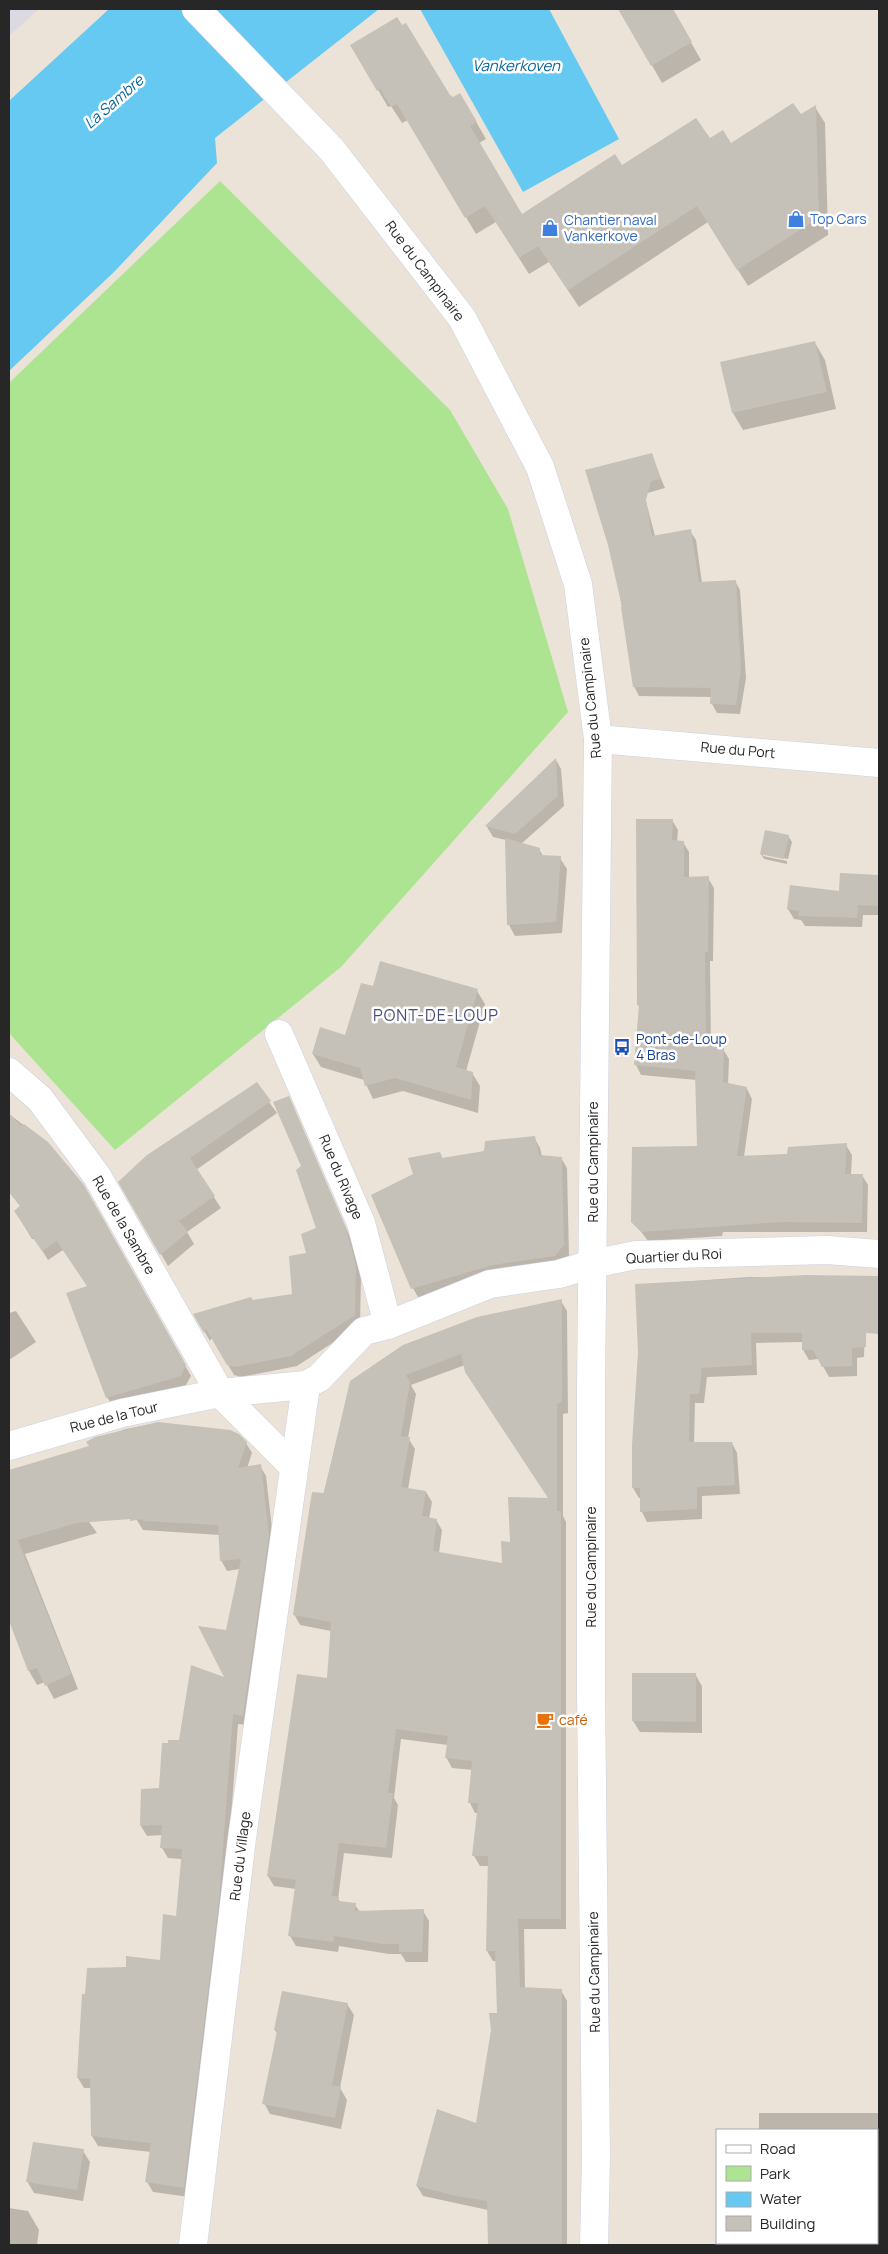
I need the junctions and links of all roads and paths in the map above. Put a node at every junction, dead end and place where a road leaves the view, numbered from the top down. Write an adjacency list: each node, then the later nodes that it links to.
1 (196, 9): 2 (street, Rue du Campinaire)
2 (598, 739): 3 (street, Rue du Port); 7 (street, Rue du Campinaire)
3 (879, 763)
4 (279, 1034): 8 (street, Rue du Rivage)
5 (9, 1072): 10 (street, Rue de la Sambre)
6 (879, 1254): 7 (street, Quartier du Roi)
7 (592, 1264): 8 (street, Quartier du Roi); 14 (street, Rue du Campinaire)
8 (388, 1324): 9 (street, Quartier du Roi)
9 (306, 1385): 10 (street, Rue de la Tour); 12 (street, Rue du Village)
10 (220, 1393): 11 (street, Rue de la Tour); 12 (street, Rue de la Sambre)
11 (9, 1446)
12 (294, 1467): 13 (street, Rue du Village)
13 (193, 2245)
14 (594, 2245)

